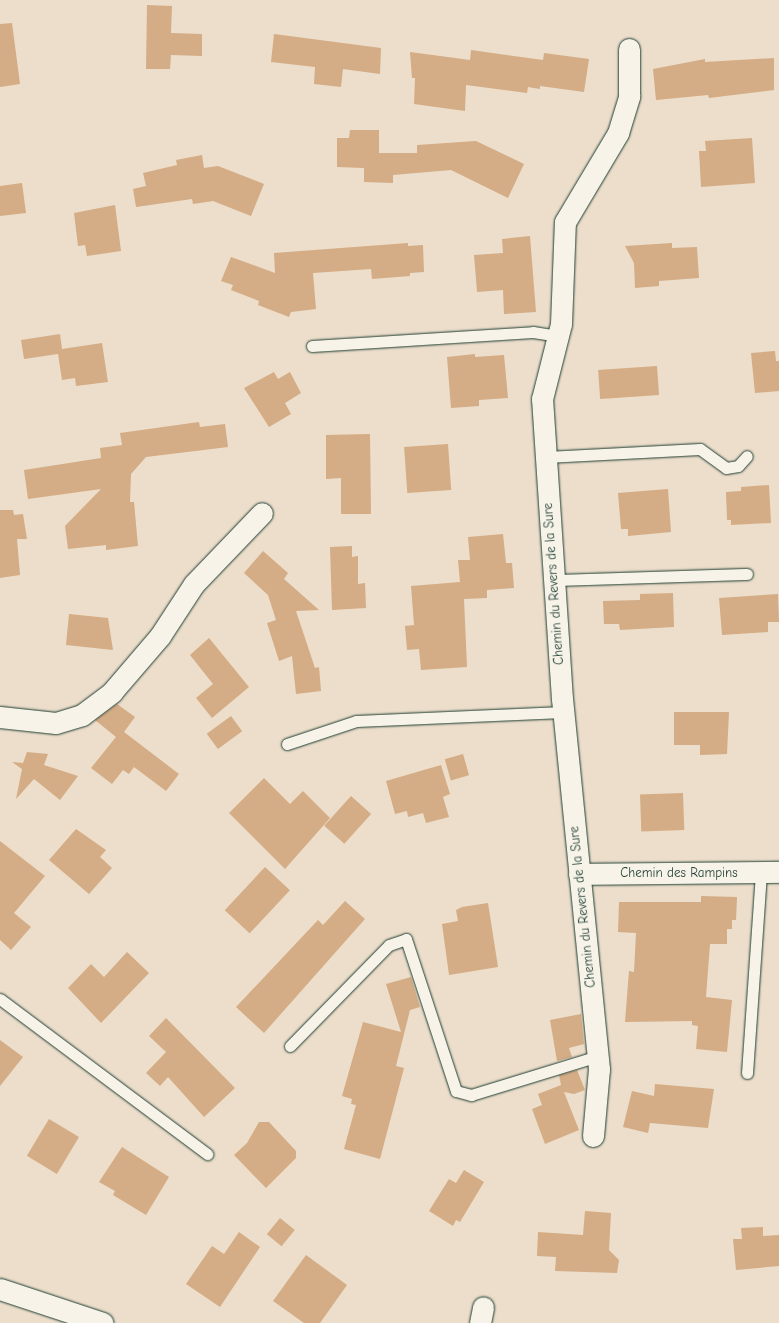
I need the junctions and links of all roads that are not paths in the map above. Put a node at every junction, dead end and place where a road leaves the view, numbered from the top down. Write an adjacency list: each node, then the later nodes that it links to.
1 (629, 49): 2 (street, Chemin du Revers de la Sure)
2 (558, 336): 3 (lane); 5 (street, Chemin du Revers de la Sure)
3 (312, 346)
4 (747, 456): 5 (lane)
5 (546, 457): 8 (street, Chemin du Revers de la Sure)
6 (262, 513): 10 (street)
7 (747, 574): 8 (lane)
8 (554, 580): 9 (street, Chemin du Revers de la Sure)
9 (563, 712): 11 (lane); 13 (street, Chemin du Revers de la Sure)
10 (0, 717)
11 (287, 744)
12 (770, 873): 13 (street, Chemin des Rampins); 17 (lane)
13 (579, 874): 16 (street, Chemin du Revers de la Sure)
14 (0, 999): 19 (lane)
15 (290, 1046): 16 (lane)
16 (598, 1056): 18 (street, Chemin du Revers de la Sure)
17 (747, 1073)
18 (593, 1136)
19 (207, 1154)
20 (0, 1289): 21 (street)
21 (102, 1323)

